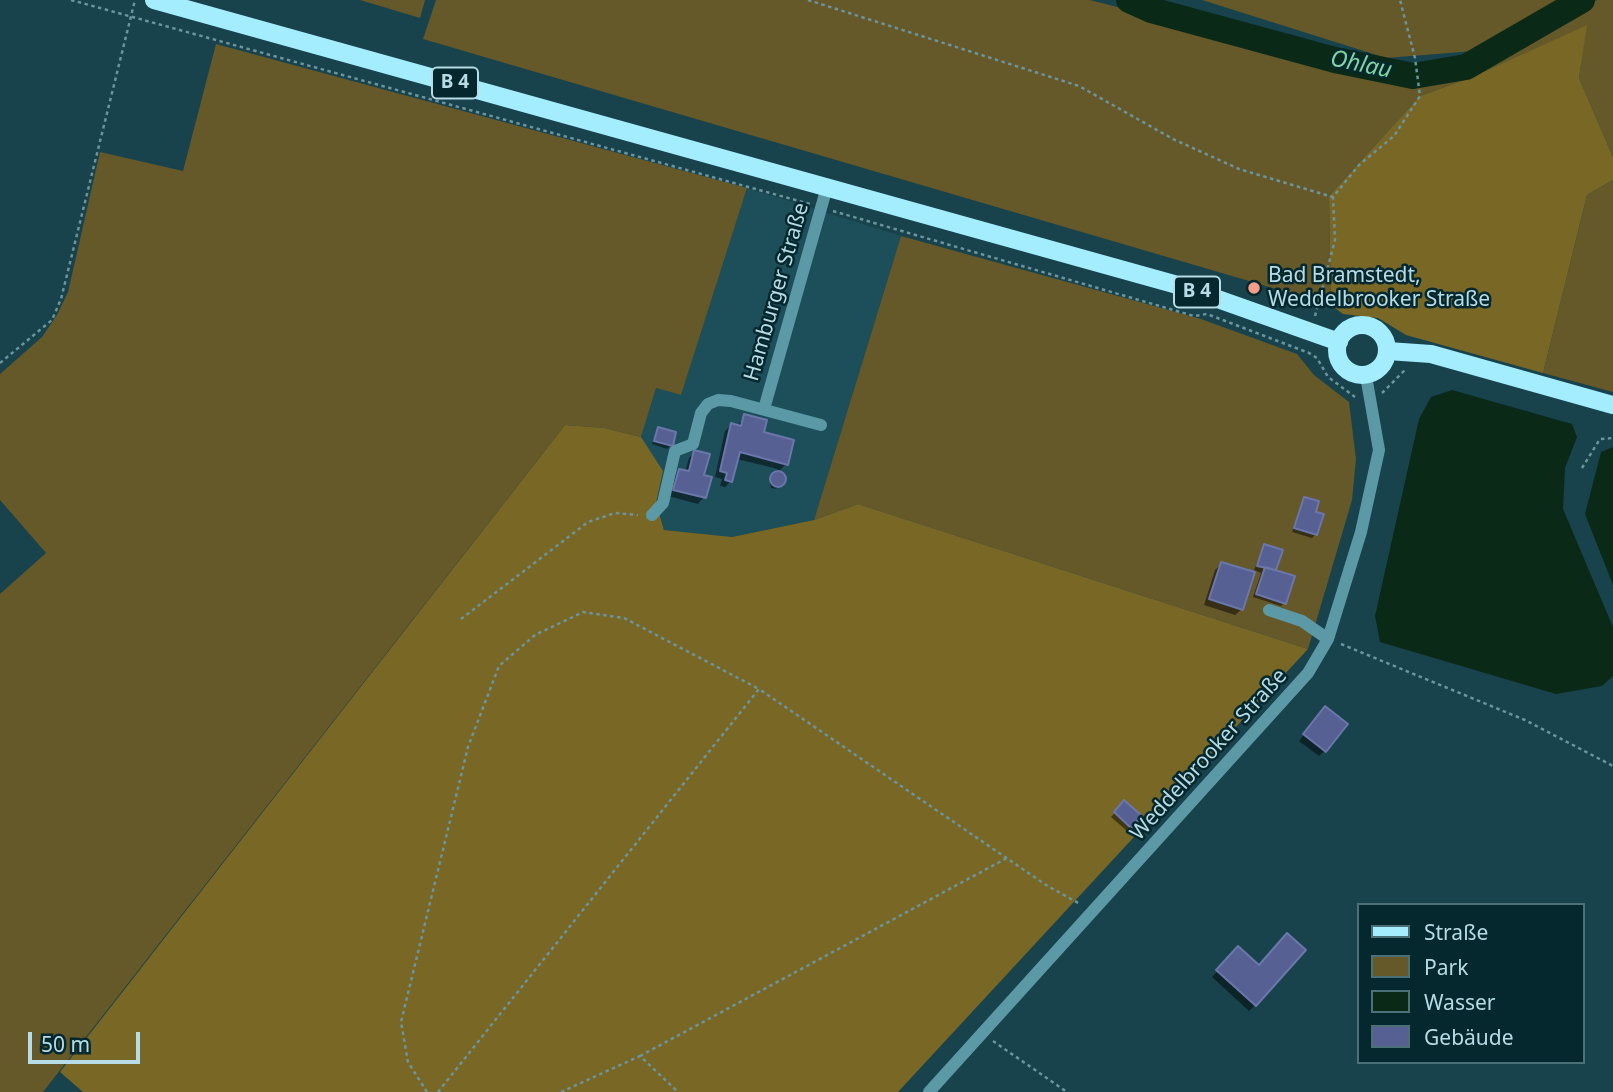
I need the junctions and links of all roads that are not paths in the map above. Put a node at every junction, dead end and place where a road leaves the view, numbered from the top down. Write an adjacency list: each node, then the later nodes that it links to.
1 (154, 0): 2 (main road, B 4)
2 (827, 187): 3 (main road, B 4); 7 (street, Hamburger Straße)
3 (1339, 342): 4 (main road); 5 (main road)
4 (1388, 351): 5 (main road); 6 (main road)
5 (1366, 376): 11 (street, Weddelbrooker Straße)
6 (1613, 404)
7 (764, 409): 8 (street); 9 (street)
8 (821, 425)
9 (652, 515)
10 (1269, 610): 11 (street)
11 (1328, 639): 12 (street, Weddelbrooker Straße)
12 (929, 1092)

